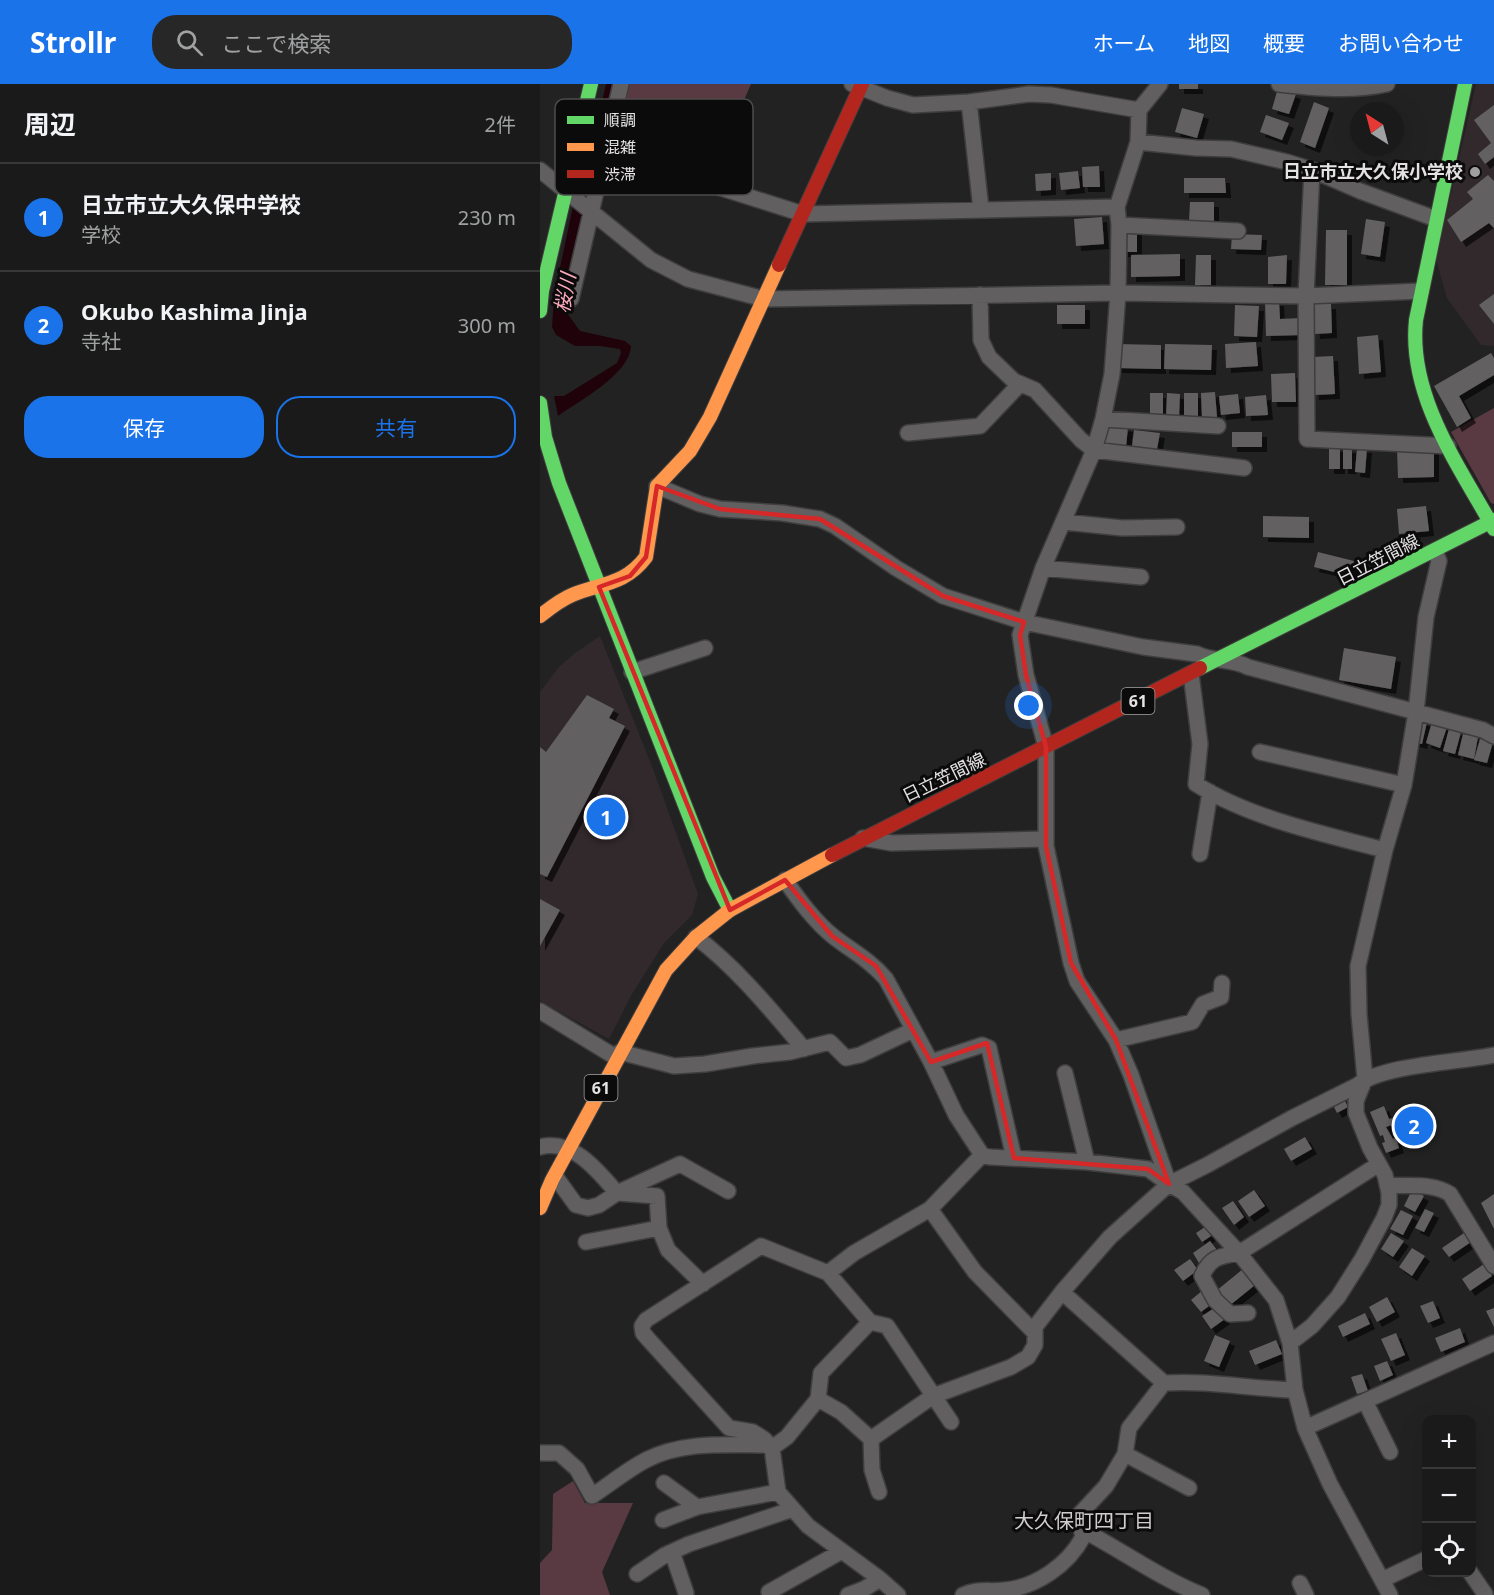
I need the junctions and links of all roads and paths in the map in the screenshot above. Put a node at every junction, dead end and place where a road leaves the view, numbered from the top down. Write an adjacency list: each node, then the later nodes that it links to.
1 (591, 84): 9 (street)
2 (621, 84): 10 (street)
3 (1160, 84): 12 (street)
4 (1279, 84): 5 (street)
5 (1387, 84)
6 (1465, 84): 25 (street)
7 (858, 85): 11 (street); 24 (street)
8 (1005, 90): 11 (street); 12 (street)
9 (588, 99)
10 (618, 99)
11 (969, 102): 22 (street)
12 (1139, 110): 13 (street)
13 (1138, 142): 15 (street); 21 (street)
14 (540, 170): 16 (street)
15 (1312, 170): 25 (street); 31 (street)
16 (555, 182)
17 (570, 195): 34 (street)
18 (571, 195): 23 (street)
19 (593, 195): 23 (street)
20 (743, 195): 24 (street)
21 (1118, 207): 22 (street); 26 (street)
22 (981, 209): 24 (street)
23 (589, 210): 32 (street); 33 (street)
24 (803, 214): 33 (street)
25 (1436, 219): 28 (street)
26 (1119, 225): 27 (street); 29 (street)
27 (1238, 231)
28 (1421, 291): 31 (street); 40 (street)
29 (1118, 294): 30 (street); 31 (street); 37 (street)
30 (980, 295): 33 (street); 35 (street)
31 (1306, 296): 40 (street)
32 (571, 298)
33 (764, 299): 43 (street)
34 (540, 311)
35 (1020, 384): 39 (street); 41 (street)
36 (540, 403): 50 (street)
37 (1103, 419): 38 (street); 41 (street)
38 (1218, 426)
39 (908, 433)
40 (1448, 446): 45 (street)
41 (1094, 450): 42 (street); 44 (street)
42 (1244, 468)
43 (657, 486): 50 (street); 52 (street)
44 (1064, 522): 46 (street); 48 (street)
45 (1493, 524): 47 (street, 日立笠間線 / 61)
46 (1177, 527)
47 (1435, 551): 54 (street, 日立笠間線 / 61); 57 (street)
48 (1043, 568): 49 (street); 52 (street)
49 (1141, 576)
50 (599, 587): 51 (street); 55 (street)
51 (540, 616)
52 (1024, 622): 54 (street); 59 (street)
53 (705, 648): 55 (street)
54 (1222, 659): 56 (street, 日立笠間線 / 61); 57 (street)
55 (632, 672): 68 (street)
56 (1191, 674): 59 (street, 日立笠間線 / 61); 62 (street)
57 (1416, 711): 58 (street); 61 (street)
58 (1494, 736)
59 (1046, 747): 63 (street, 日立笠間線 / 61); 64 (street)
60 (1260, 752): 61 (street)
61 (1404, 785): 65 (street)
62 (1210, 792): 65 (street); 66 (street)
63 (863, 838): 64 (street); 67 (street, 日立笠間線 / 61)
64 (1046, 839): 73 (street)
65 (1385, 850): 79 (street)
66 (1200, 854)
67 (785, 880): 68 (street, 日立笠間線 / 61); 72 (street)
68 (730, 910): 69 (street, 日立笠間線 / 61)
69 (696, 937): 74 (street); 75 (street, 日立笠間線 / 61)
70 (1222, 983): 73 (street)
71 (540, 1011): 75 (street)
72 (913, 1030): 74 (street); 77 (street)
73 (1116, 1040): 89 (street)
74 (804, 1049): 75 (street)
75 (618, 1055): 82 (street, 日立笠間線 / 61)
76 (1494, 1055): 79 (street)
77 (931, 1062): 83 (street); 84 (street)
78 (1065, 1073): 85 (street)
79 (1365, 1079): 81 (street); 89 (street)
80 (540, 1148): 82 (street)
81 (1370, 1148): 86 (street); 87 (street)
82 (570, 1149): 88 (street, 日立笠間線 / 61); 92 (street)
83 (982, 1155): 84 (street); 94 (street)
84 (1014, 1158): 85 (street)
85 (1087, 1162): 89 (street)
86 (1379, 1164): 87 (street); 90 (street)
87 (1364, 1174): 97 (street)
88 (555, 1176): 92 (street); 93 (street, 日立笠間線 / 61)
89 (1169, 1184): 97 (street); 101 (street)
90 (1387, 1185): 98 (street); 105 (street)
91 (728, 1191): 92 (street)
92 (617, 1193): 95 (street)
93 (540, 1208)
94 (930, 1209): 99 (street); 104 (street)
95 (659, 1228): 96 (street); 100 (street)
96 (586, 1242)
97 (1239, 1253): 102 (street); 105 (street)
98 (1494, 1266)
99 (828, 1273): 100 (street); 103 (street)
100 (703, 1284): 115 (street)
101 (1062, 1292): 104 (street); 107 (street)
102 (1248, 1313)
103 (870, 1322): 109 (street); 110 (street)
104 (1035, 1333): 109 (street)
105 (1290, 1343): 108 (street)
106 (1494, 1343): 111 (street)
107 (1164, 1383): 108 (street); 118 (street)
108 (1295, 1390): 113 (street)
109 (933, 1396): 112 (street); 114 (street)
110 (818, 1399): 114 (street); 115 (street)
111 (1365, 1401): 113 (street); 117 (street)
112 (951, 1422)
113 (1305, 1428): 133 (street)
114 (871, 1439): 122 (street)
115 (771, 1448): 116 (street); 121 (street)
116 (540, 1452)
117 (1390, 1452)
118 (1125, 1454): 120 (street); 126 (street)
119 (663, 1483): 123 (street)
120 (1190, 1488)
121 (778, 1492): 123 (street); 124 (street)
122 (879, 1492)
123 (697, 1507): 125 (street)
124 (793, 1509): 127 (street); 128 (street)
125 (663, 1520)
126 (1081, 1529): 139 (street); 140 (street)
127 (842, 1551): 132 (street); 136 (street)
128 (672, 1552): 130 (street); 134 (street)
129 (1422, 1562): 133 (street)
130 (637, 1574)
131 (1473, 1577): 135 (street)
132 (880, 1579): 137 (street); 138 (street)
133 (1384, 1590)
134 (686, 1593)
135 (1485, 1594)
136 (770, 1595)
137 (848, 1595)
138 (898, 1595)
139 (963, 1595)
140 (1202, 1595)

